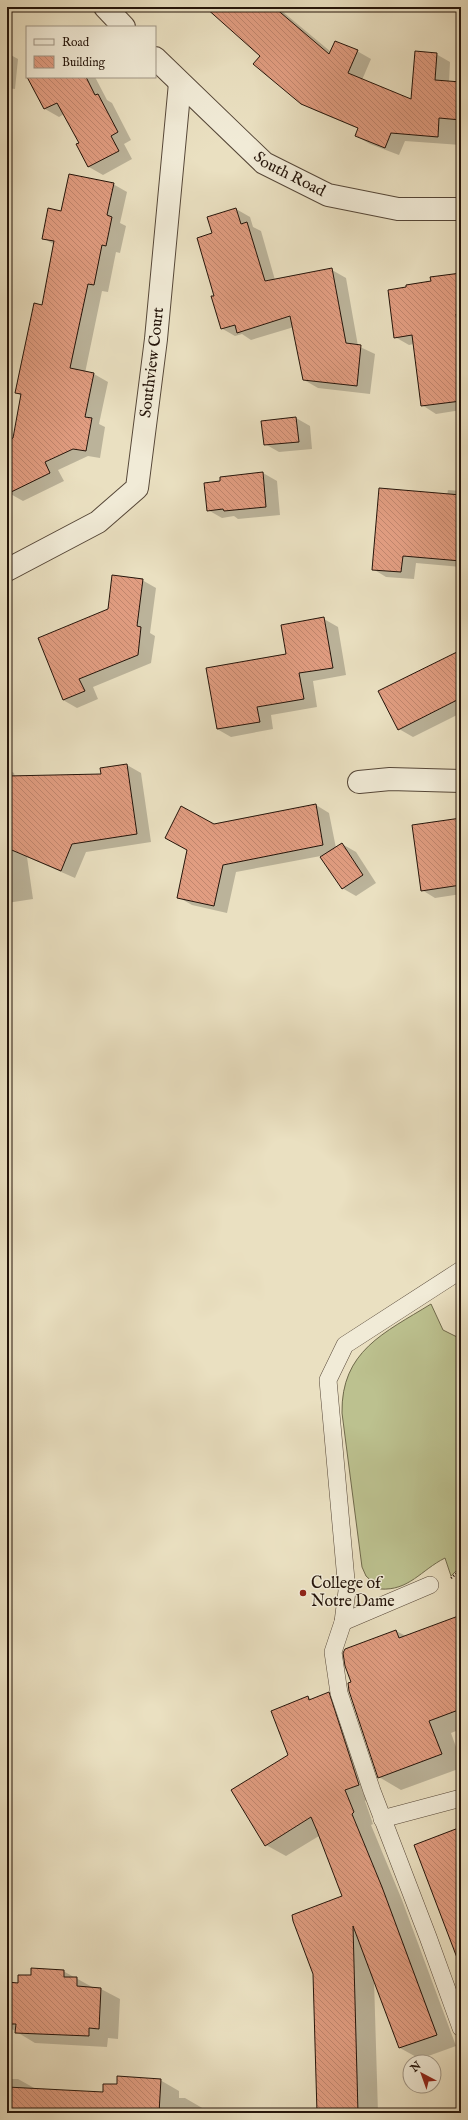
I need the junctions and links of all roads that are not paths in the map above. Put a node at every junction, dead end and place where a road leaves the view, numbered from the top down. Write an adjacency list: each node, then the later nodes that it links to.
1 (104, 7): 2 (street)
2 (123, 26)
3 (156, 59): 4 (street, South Road)
4 (180, 83): 5 (street, South Road); 6 (street, Southview Court)
5 (461, 209)
6 (7, 570)
7 (461, 781): 8 (street)
8 (359, 782)
9 (461, 1270): 11 (lane)
10 (430, 1585): 11 (lane)
11 (343, 1622): 13 (lane)
12 (461, 1798): 13 (lane)
13 (382, 1819): 14 (lane)
14 (461, 2028)

